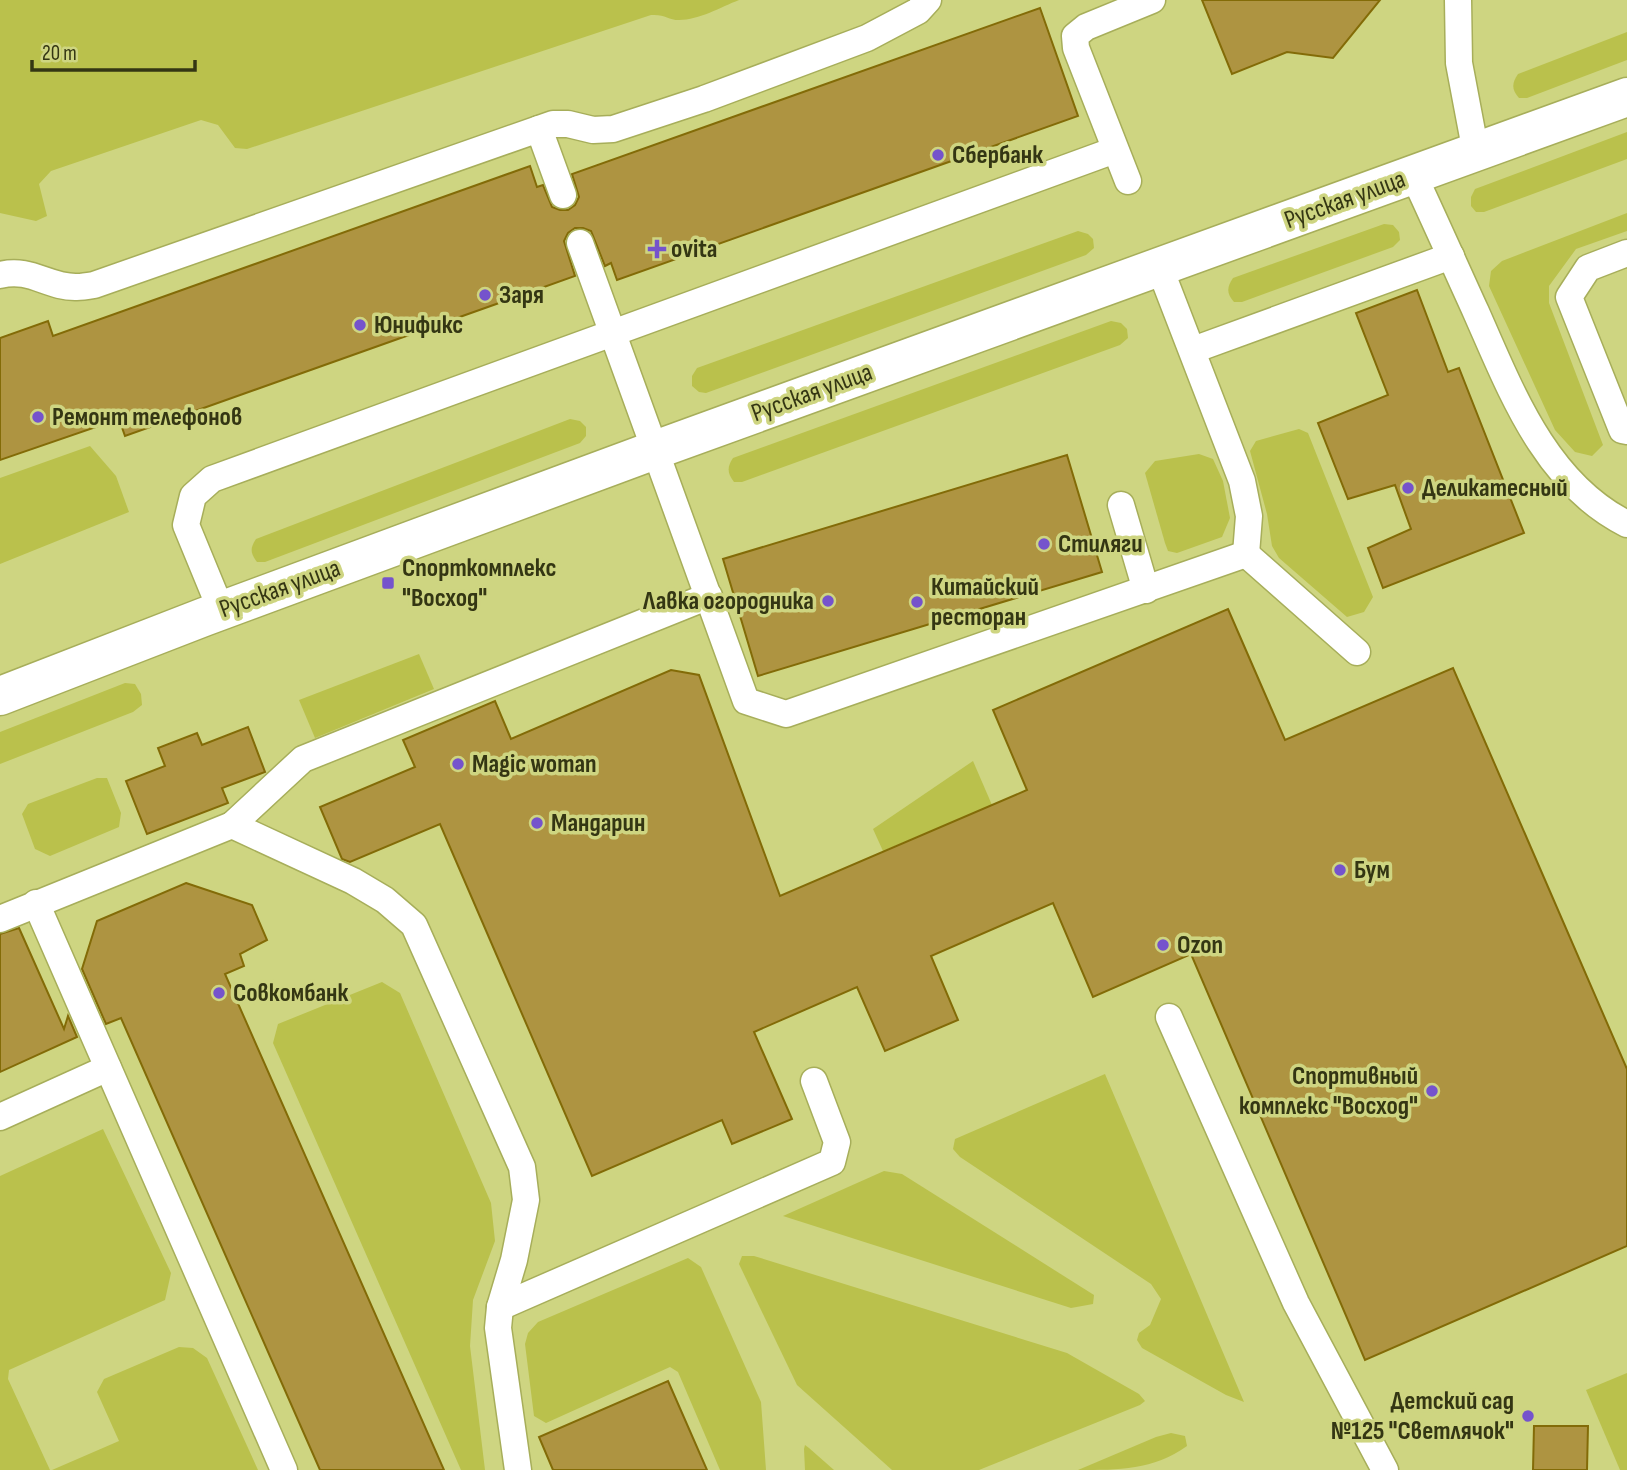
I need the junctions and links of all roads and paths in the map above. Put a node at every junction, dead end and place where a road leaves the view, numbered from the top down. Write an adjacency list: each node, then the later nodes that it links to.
1 (928, 0): 5 (lane)
2 (1152, 0): 6 (lane)
3 (1458, 0): 7 (lane)
4 (1627, 97): 7 (main road, Русская улица)
5 (539, 129): 10 (lane); 15 (lane)
6 (1115, 150): 9 (lane); 16 (lane)
7 (1476, 153): 8 (main road, Русская улица)
8 (1414, 176): 13 (lane); 14 (main road, Русская улица)
9 (1128, 181)
10 (563, 195)
11 (580, 243): 16 (lane)
12 (1627, 253): 18 (lane)
13 (1451, 256): 17 (lane); 21 (lane)
14 (1159, 266): 17 (lane); 19 (main road, Русская улица)
15 (0, 275)
16 (613, 333): 19 (lane); 25 (lane)
17 (1193, 350): 22 (lane)
18 (1627, 431)
19 (655, 450): 24 (lane); 25 (main road, Русская улица)
20 (1121, 505): 23 (lane)
21 (1627, 524)
22 (1246, 554): 23 (lane); 26 (lane)
23 (1146, 590): 24 (lane)
24 (709, 596): 28 (lane)
25 (221, 610): 27 (main road, Русская улица)
26 (1357, 652)
27 (0, 696)
28 (232, 825): 29 (lane); 35 (lane)
29 (36, 903): 30 (lane); 32 (lane)
30 (0, 919)
31 (1169, 1017): 38 (lane)
32 (108, 1068): 34 (lane); 36 (lane)
33 (814, 1081): 35 (lane)
34 (0, 1117)
35 (500, 1307): 37 (lane)
36 (284, 1470)
37 (518, 1470)
38 (1385, 1470)

